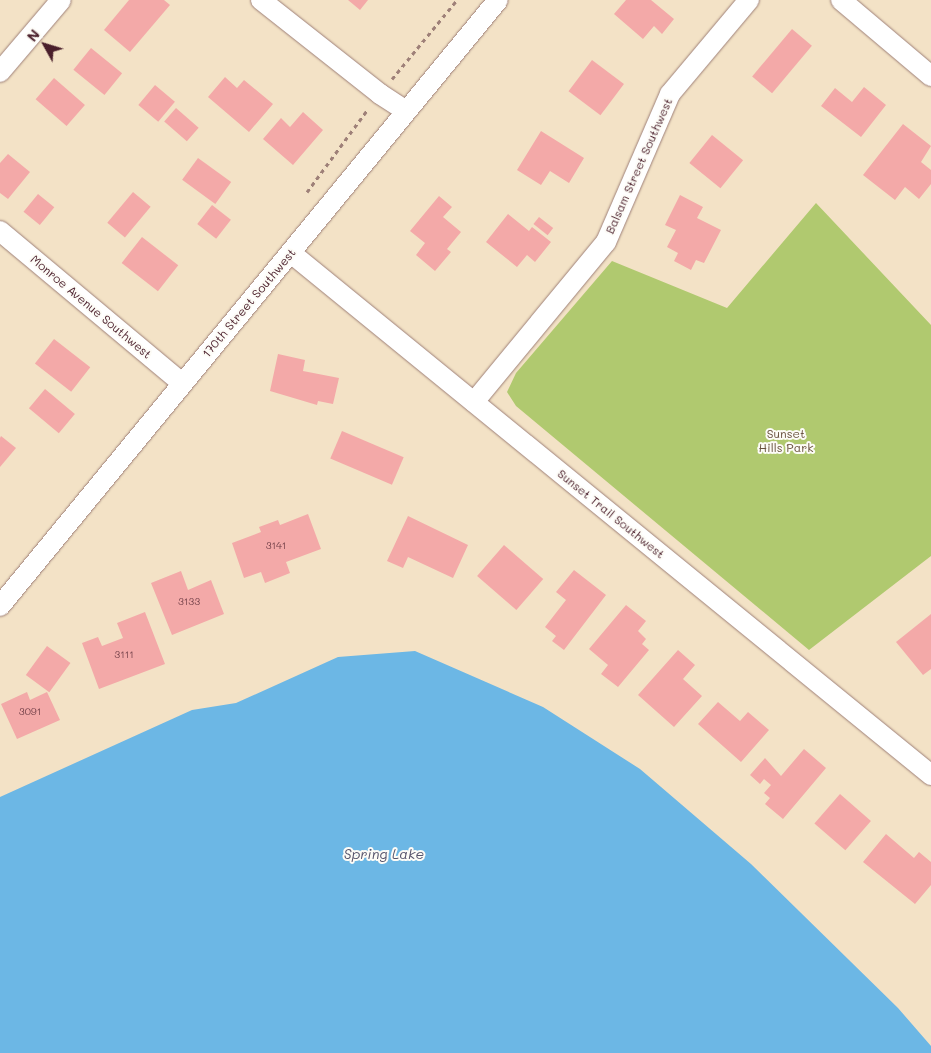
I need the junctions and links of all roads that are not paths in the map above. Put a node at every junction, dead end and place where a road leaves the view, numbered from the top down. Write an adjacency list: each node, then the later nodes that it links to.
1 (60, 0): 6 (street)
2 (261, 0): 8 (street)
3 (498, 0): 8 (street, 170th Street Southwest)
4 (749, 0): 12 (street, Balsam Street Southwest)
5 (841, 0): 7 (street)
6 (0, 72)
7 (931, 76)
8 (406, 111): 10 (street, 170th Street Southwest)
9 (0, 231): 11 (street, Monroe Avenue Southwest)
10 (291, 253): 11 (street, 170th Street Southwest); 12 (street, Sunset Trail Southwest)
11 (182, 383): 13 (street, 170th Street Southwest)
12 (474, 402): 14 (street, Sunset Trail Southwest)
13 (0, 606)
14 (928, 767)

